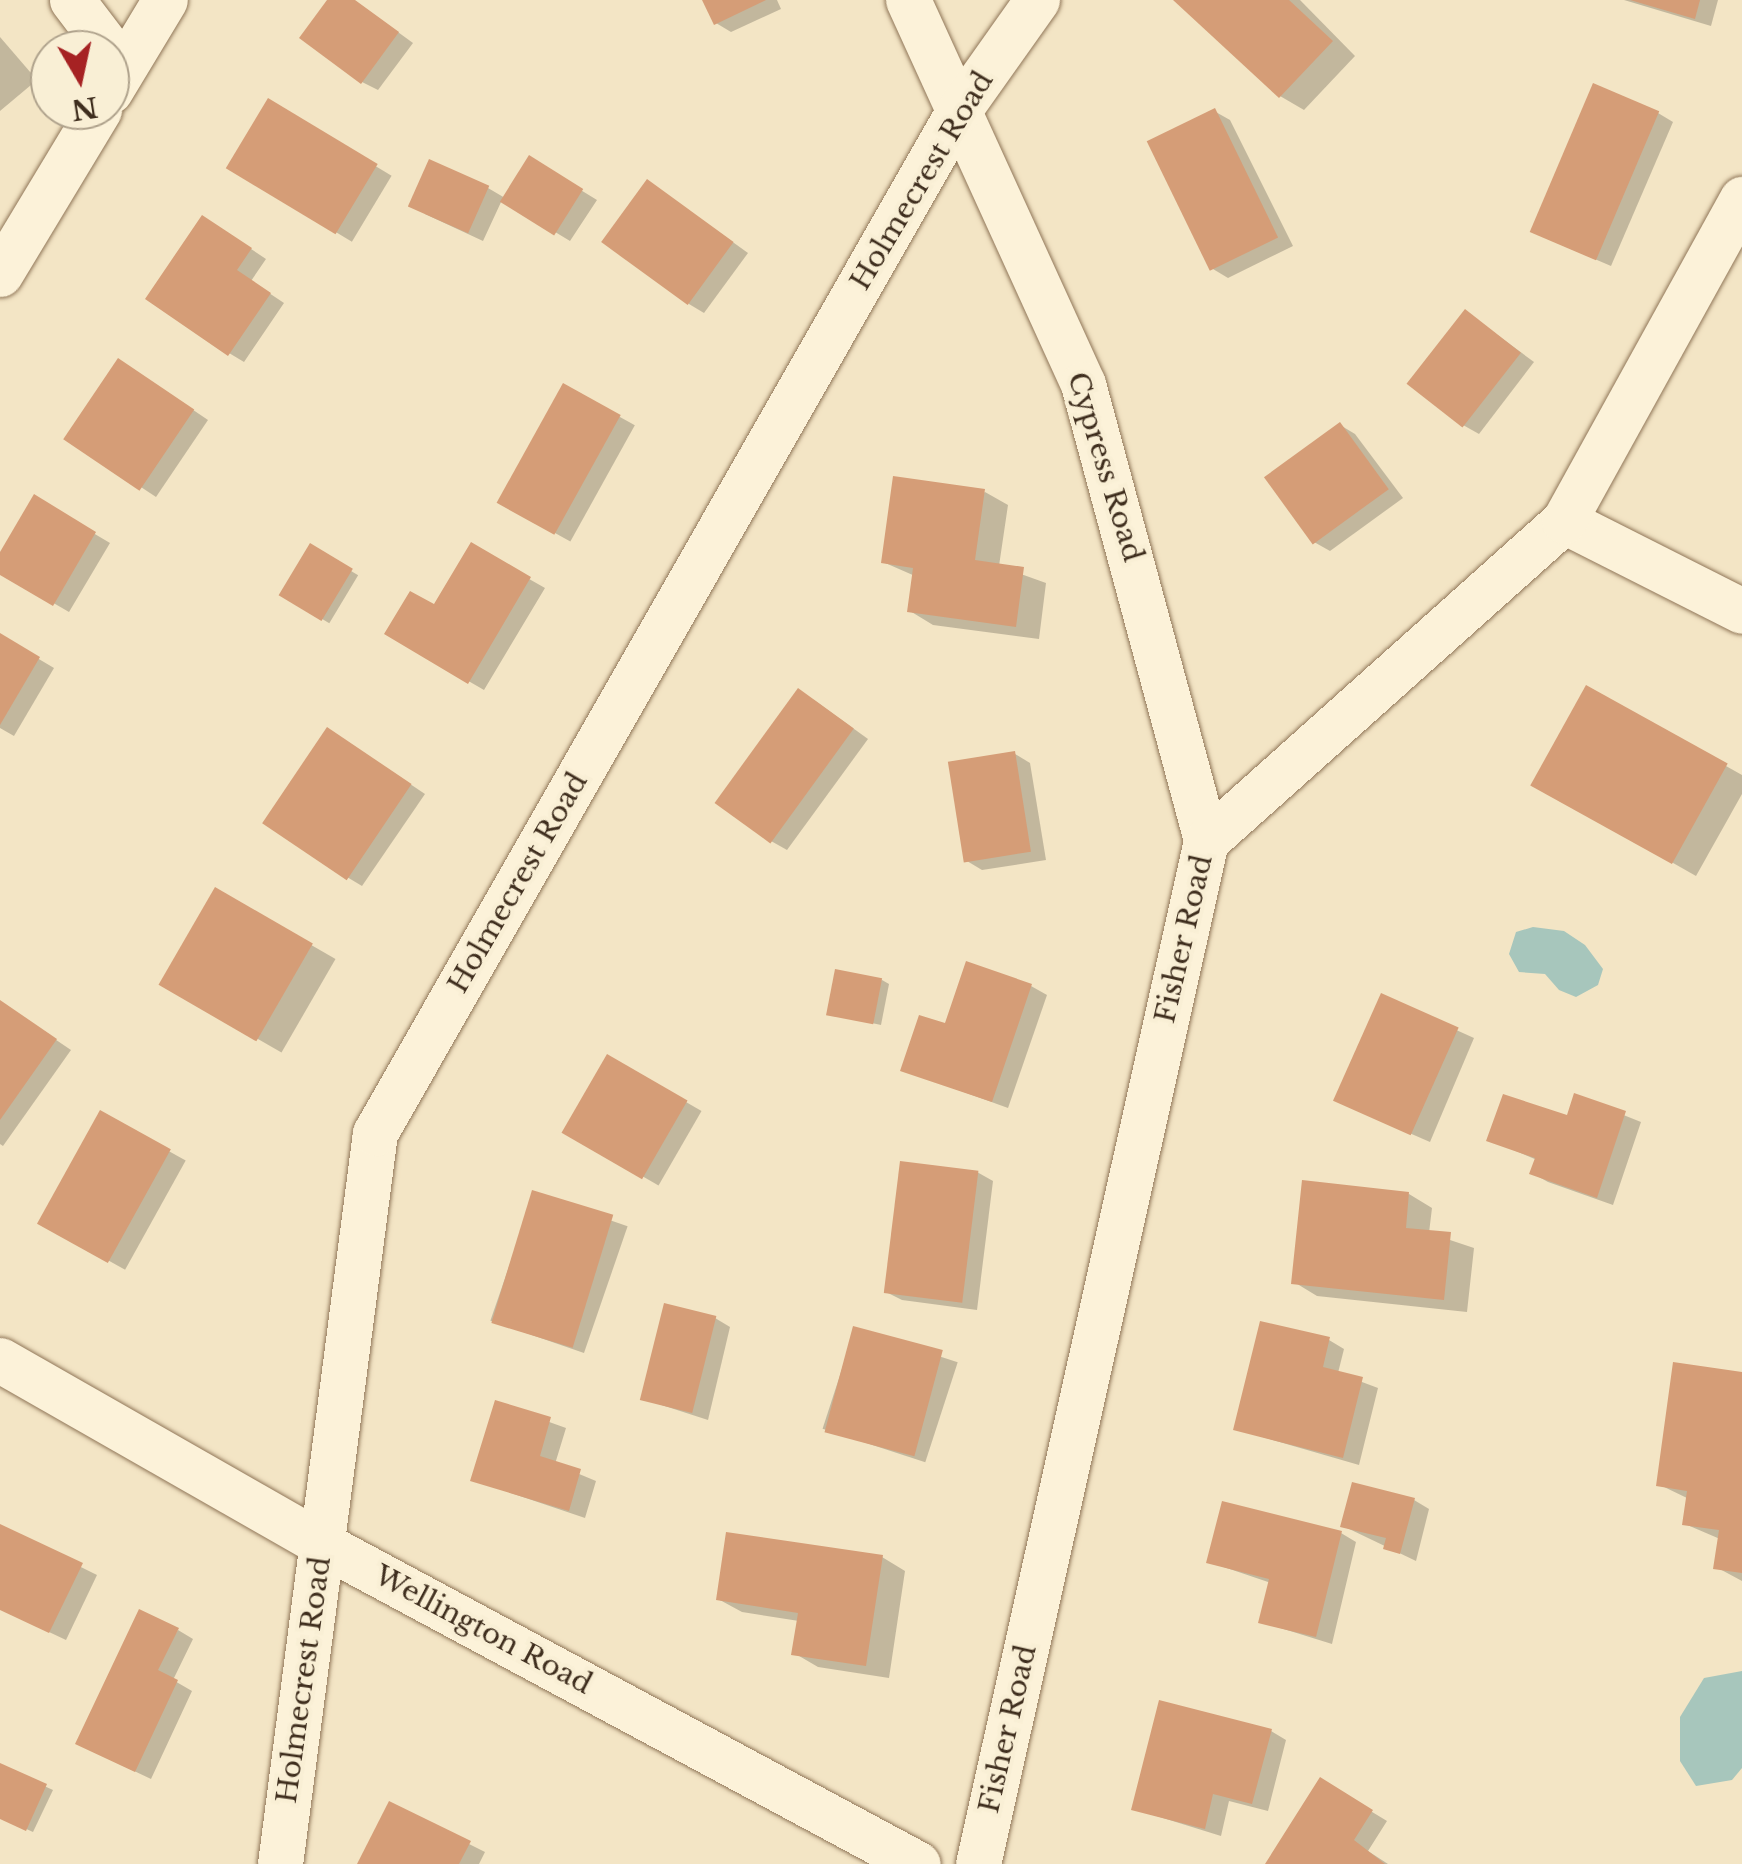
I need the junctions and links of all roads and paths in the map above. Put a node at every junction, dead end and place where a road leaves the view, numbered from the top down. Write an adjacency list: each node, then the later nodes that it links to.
1 (72, 0): 5 (street)
2 (164, 0): 6 (street)
3 (908, 0): 7 (street, Cypress Road)
4 (1038, 0): 7 (street, Holmecrest Road)
5 (91, 30)
6 (130, 43)
7 (959, 110): 13 (street, Cypress Road); 15 (street, Holmecrest Road)
8 (87, 130): 10 (street)
9 (1742, 199): 11 (street, Fisher Road)
10 (0, 274)
11 (1564, 521): 12 (street); 13 (street, Fisher Road)
12 (1742, 610)
13 (1206, 841): 18 (street, Fisher Road)
14 (0, 1360): 15 (street, Wellington Road)
15 (322, 1544): 16 (street, Holmecrest Road); 17 (street, Wellington Road)
16 (280, 1864)
17 (918, 1864)
18 (978, 1864)

